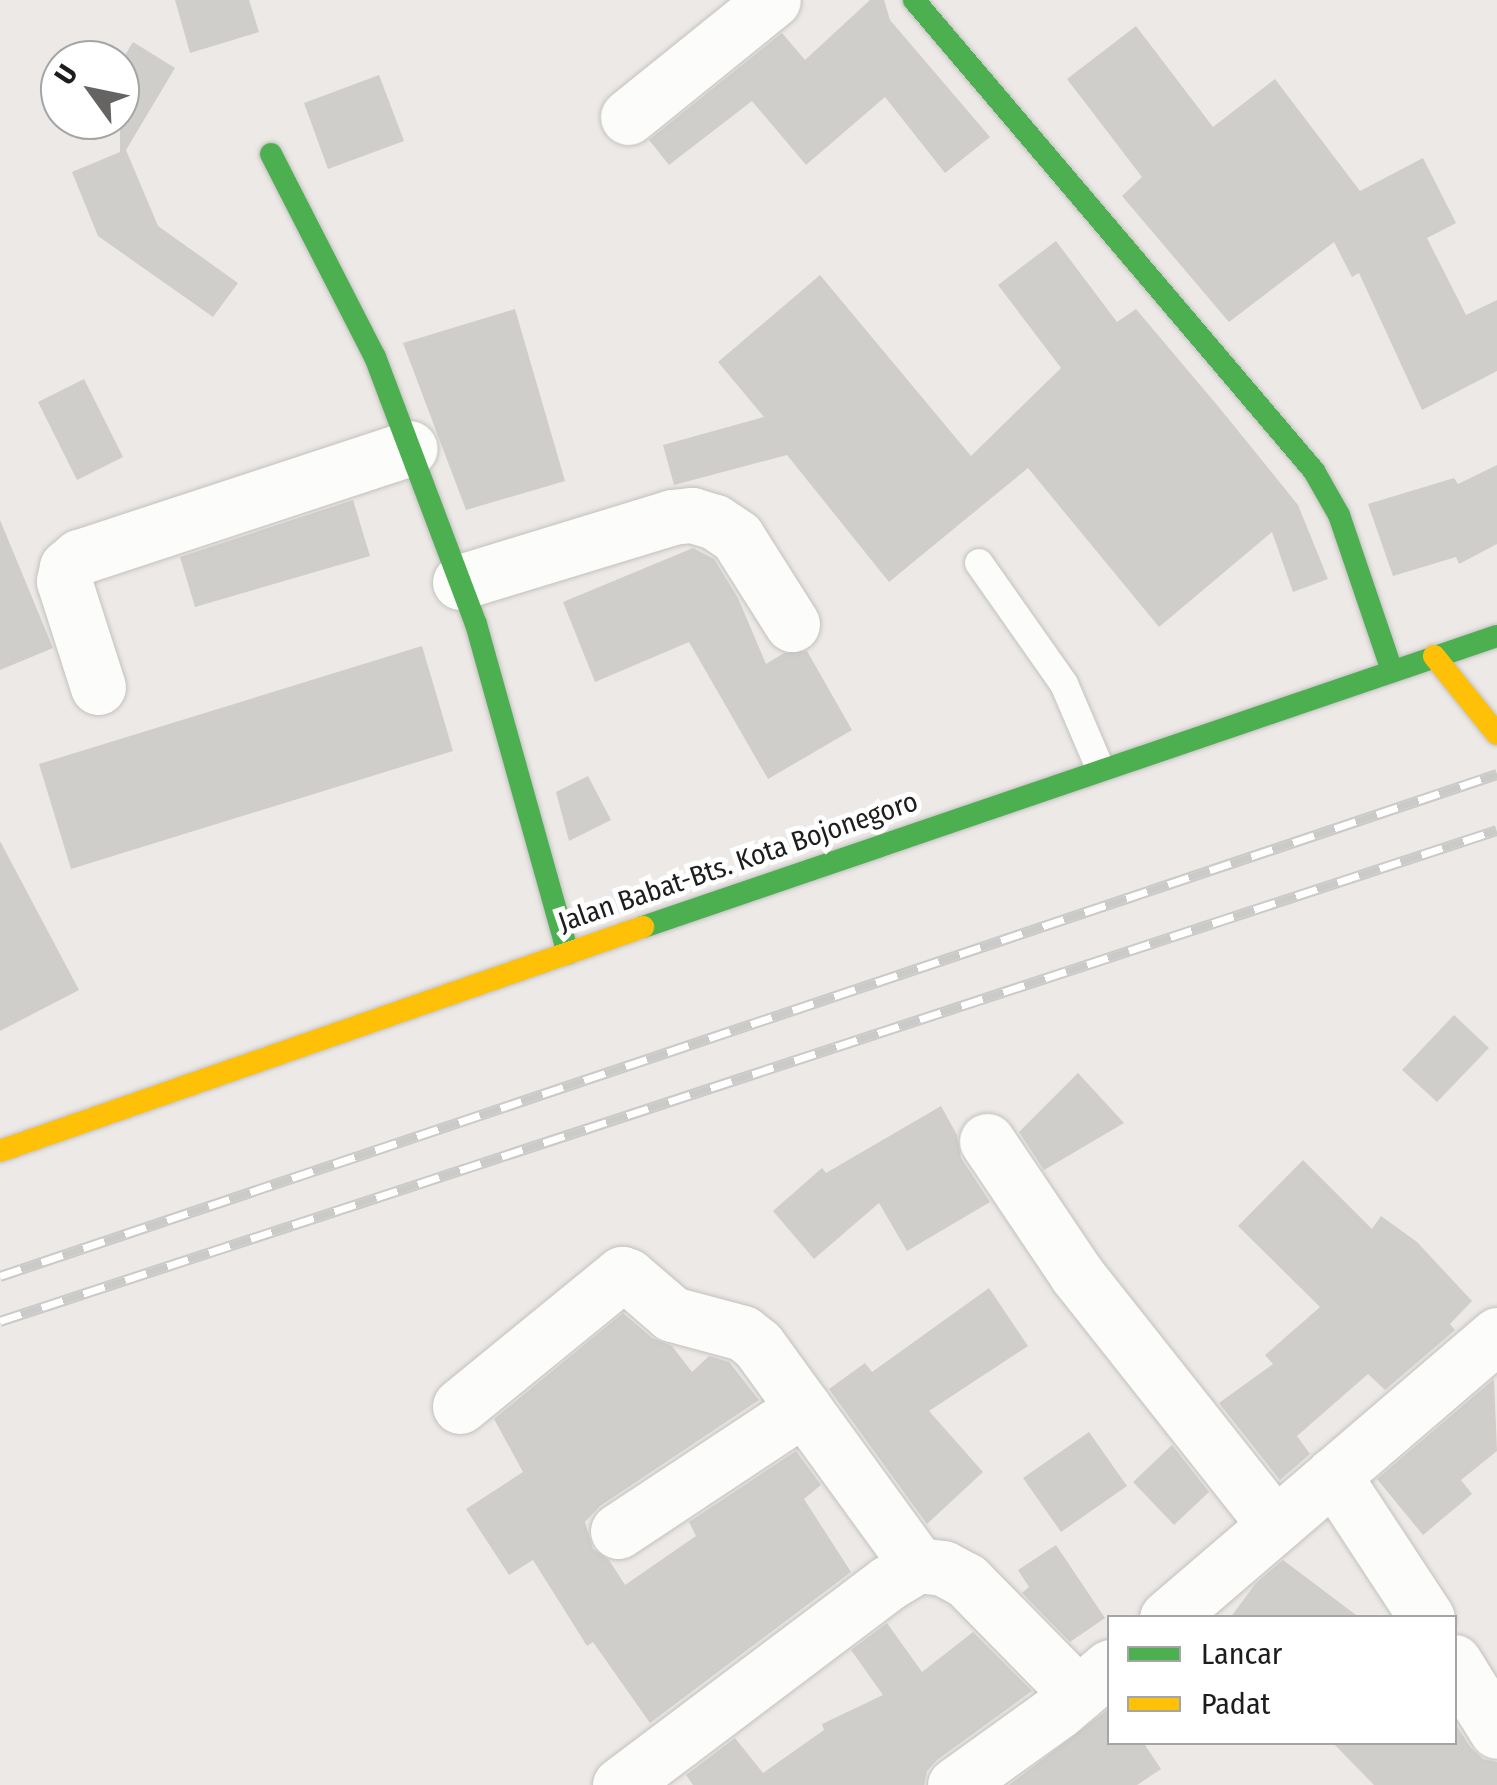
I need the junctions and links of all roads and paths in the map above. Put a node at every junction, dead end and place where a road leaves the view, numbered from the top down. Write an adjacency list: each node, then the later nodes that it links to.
1 (773, 0): 3 (street)
2 (914, 0): 11 (main road)
3 (628, 117)
4 (271, 154): 5 (main road)
5 (410, 448): 7 (main road); 12 (street)
6 (979, 563): 14 (lane)
7 (460, 582): 8 (street); 15 (main road)
8 (792, 624)
9 (1497, 636): 10 (main road, Jalan Babat-Bts. Kota Bojonegoro)
10 (1434, 656): 11 (main road, Jalan Babat-Bts. Kota Bojonegoro); 13 (main road)
11 (1392, 671): 14 (main road, Jalan Babat-Bts. Kota Bojonegoro)
12 (98, 687)
13 (1497, 734)
14 (1100, 768): 15 (main road, Jalan Babat-Bts. Kota Bojonegoro)
15 (568, 953): 17 (main road, Jalan Babat-Bts. Kota Bojonegoro)
16 (987, 1141): 22 (street)
17 (0, 1151)
18 (1497, 1335): 21 (street)
19 (460, 1406): 20 (street)
20 (804, 1408): 23 (street); 24 (street)
21 (1333, 1475): 22 (street); 26 (street)
22 (1275, 1525): 25 (street)
23 (618, 1531)
24 (918, 1565): 28 (street); 30 (street)
25 (1170, 1615)
26 (1425, 1615)
27 (1457, 1667): 29 (street)
28 (1094, 1681): 31 (street)
29 (1497, 1731)
30 (620, 1785)
31 (955, 1785)

